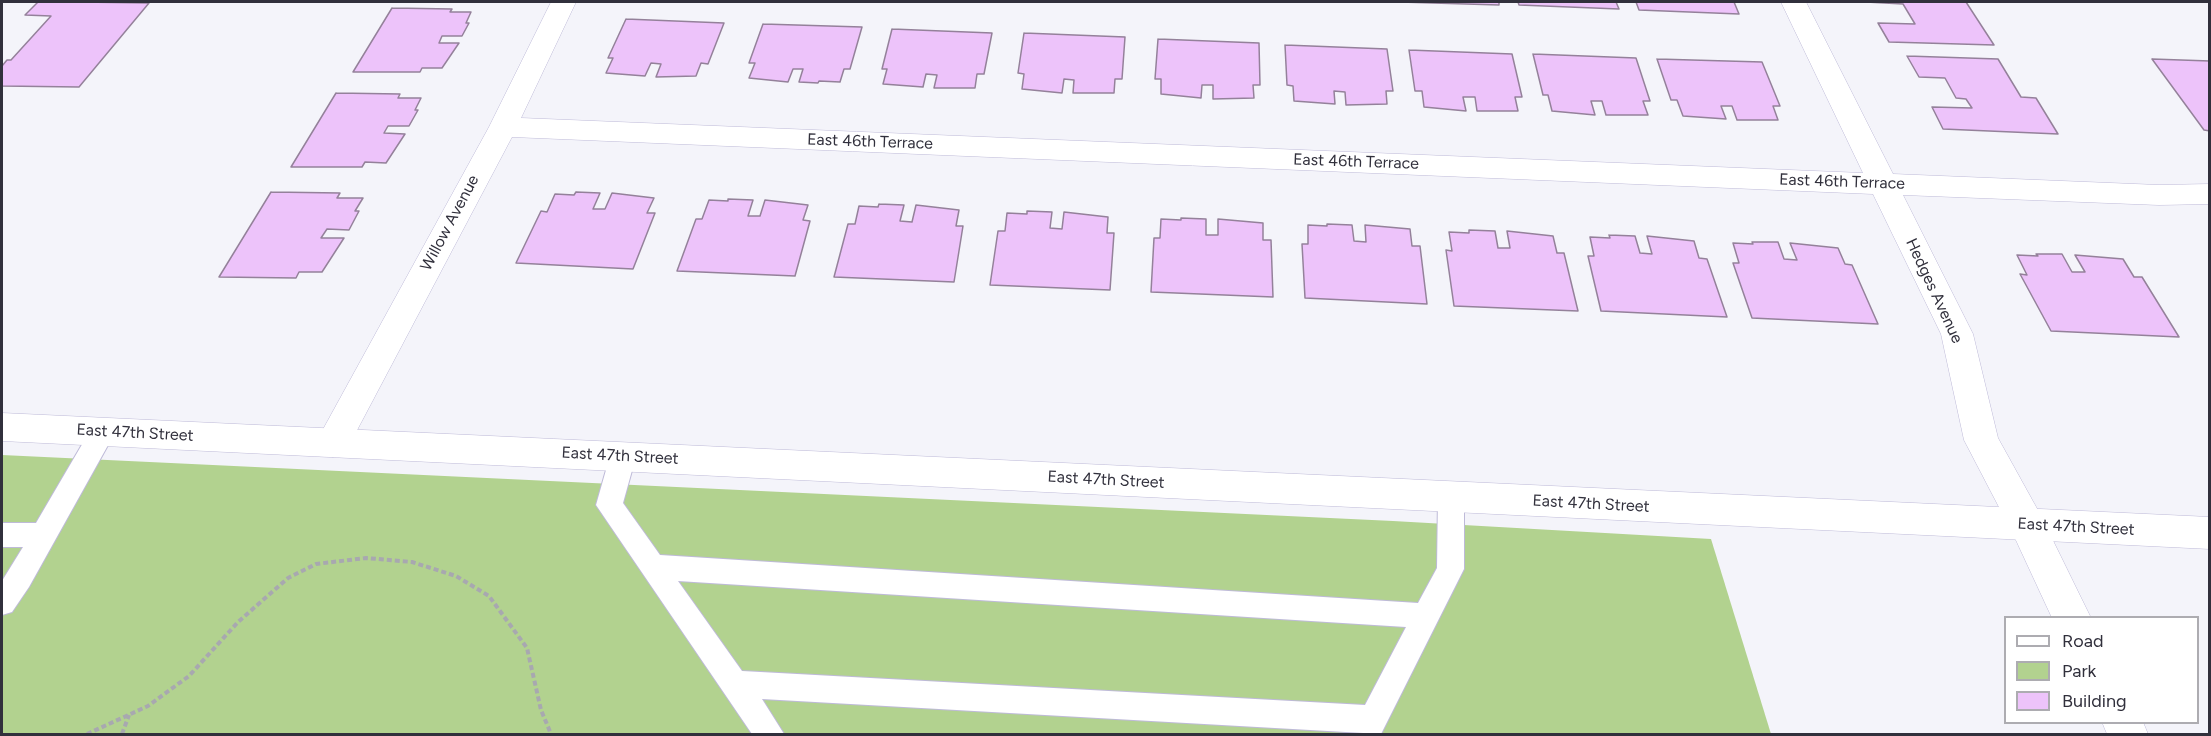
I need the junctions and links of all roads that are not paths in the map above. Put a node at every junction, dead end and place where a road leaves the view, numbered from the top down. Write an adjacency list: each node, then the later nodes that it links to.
1 (563, 2): 3 (street, Willow Avenue)
2 (1794, 2): 4 (street, Hedges Avenue)
3 (502, 127): 4 (street, East 46th Terrace); 8 (street, Willow Avenue)
4 (1883, 184): 5 (street, East 46th Terrace); 11 (street, Hedges Avenue)
5 (2210, 194)
6 (2, 427): 7 (street, East 47th Street)
7 (104, 431): 8 (street, East 47th Street); 13 (lane)
8 (333, 443): 9 (street, East 47th Street)
9 (623, 456): 10 (street, East 47th Street); 15 (lane)
10 (1451, 497): 11 (street, East 47th Street); 17 (lane)
11 (2027, 525): 12 (street, East 47th Street); 18 (street, Hedges Avenue)
12 (2210, 533)
13 (44, 535): 14 (lane); 16 (lane)
14 (2, 536)
15 (652, 567): 17 (lane); 19 (lane)
16 (2, 603)
17 (1426, 616): 20 (lane)
18 (2071, 616)
19 (734, 684): 20 (lane); 21 (lane)
20 (1369, 727)
21 (769, 735)

